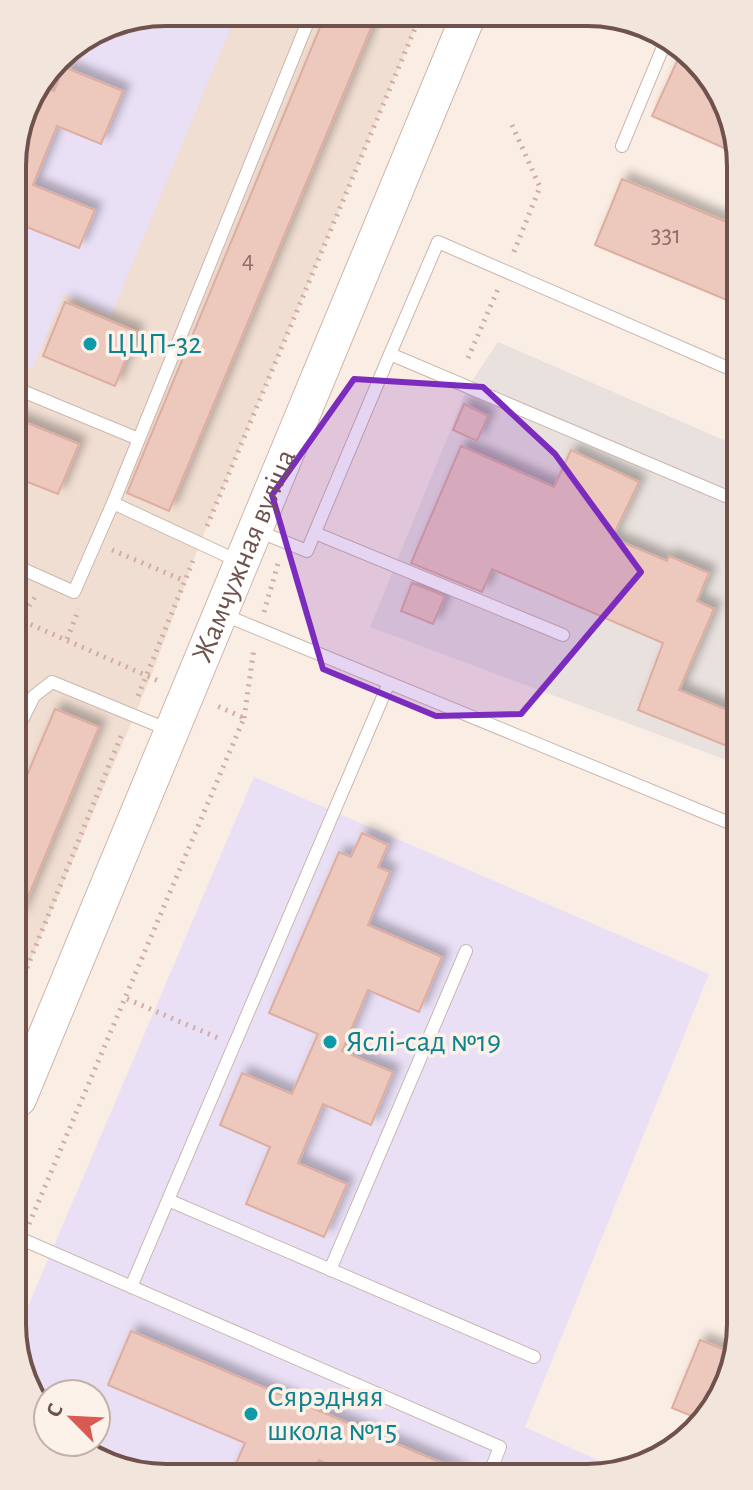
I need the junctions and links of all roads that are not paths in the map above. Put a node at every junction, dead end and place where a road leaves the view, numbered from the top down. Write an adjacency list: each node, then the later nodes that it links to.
1 (306, 26): 8 (lane)
2 (464, 26): 11 (main road, Жамчужная вуліца)
3 (662, 48): 4 (lane)
4 (622, 146)
5 (390, 354): 6 (lane); 9 (lane); 12 (lane)
6 (727, 367)
7 (26, 393): 8 (lane)
8 (136, 438): 10 (lane)
9 (727, 497)
10 (113, 503): 13 (lane); 14 (lane)
11 (255, 529): 12 (lane); 13 (main road, Жамчужная вуліца)
12 (315, 533): 16 (lane)
13 (241, 563): 15 (main road, Жамчужная вуліца)
14 (26, 570)
15 (220, 613): 17 (lane); 19 (main road, Жамчужная вуліца)
16 (563, 635)
17 (388, 685): 20 (lane); 23 (lane)
18 (26, 712): 19 (lane)
19 (170, 731): 22 (main road, Жамчужная вуліца)
20 (727, 822)
21 (466, 951): 25 (lane)
22 (26, 1082)
23 (168, 1200): 25 (lane); 26 (lane)
24 (26, 1241): 26 (lane)
25 (330, 1270): 27 (lane)
26 (131, 1287): 28 (lane)
27 (534, 1357)
28 (493, 1464)

